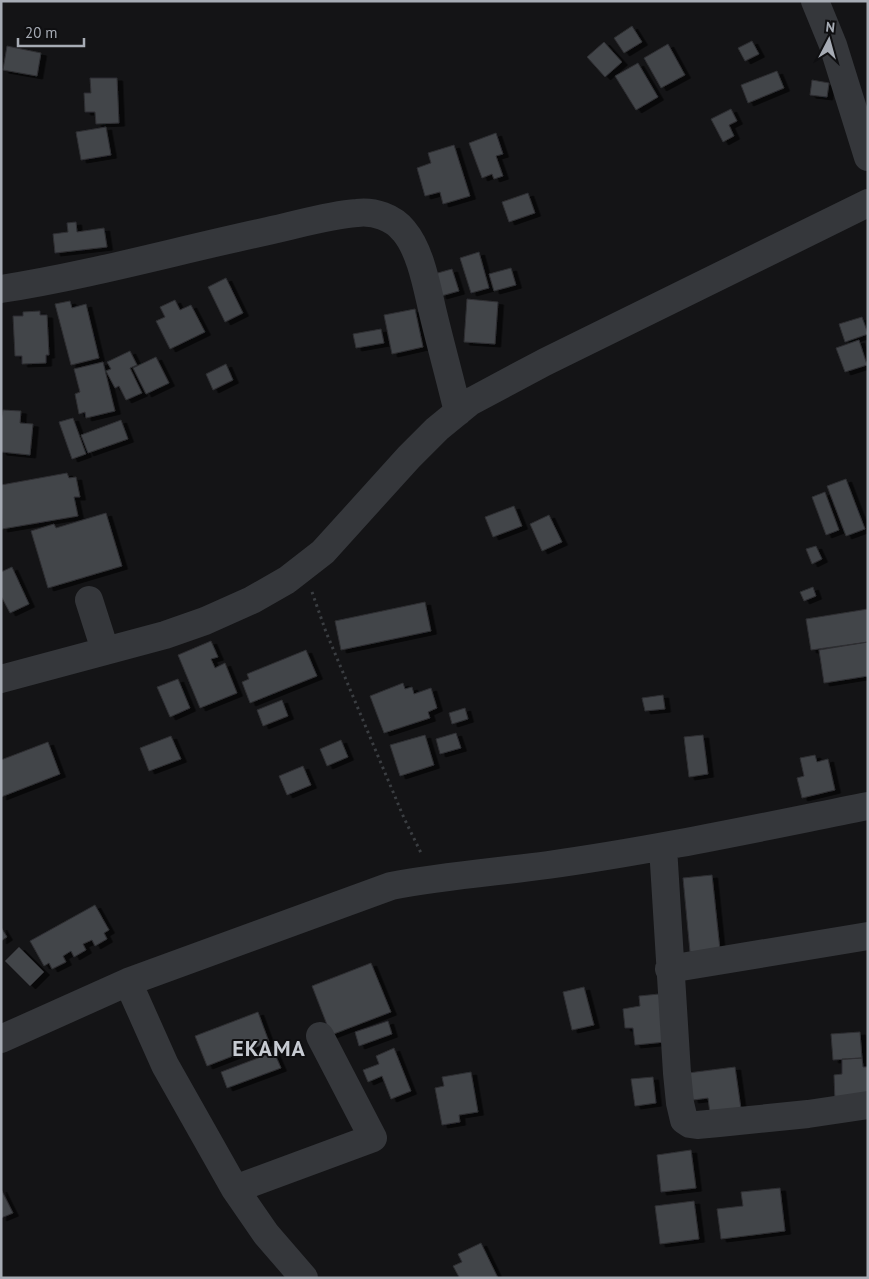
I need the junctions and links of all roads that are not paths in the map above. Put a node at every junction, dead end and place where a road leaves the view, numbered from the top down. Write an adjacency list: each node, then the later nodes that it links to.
1 (815, 1): 2 (street)
2 (868, 157)
3 (868, 203): 5 (street)
4 (1, 289): 5 (street)
5 (458, 412): 7 (street)
6 (89, 600): 7 (street)
7 (105, 650): 8 (street)
8 (1, 679)
9 (868, 806): 10 (street)
10 (663, 847): 12 (street); 13 (street)
11 (868, 936): 12 (street)
12 (670, 969): 16 (street)
13 (128, 982): 15 (street); 17 (street)
14 (320, 1036): 17 (street)
15 (1, 1039)
16 (868, 1105)
17 (235, 1189): 18 (street)
18 (304, 1278)

